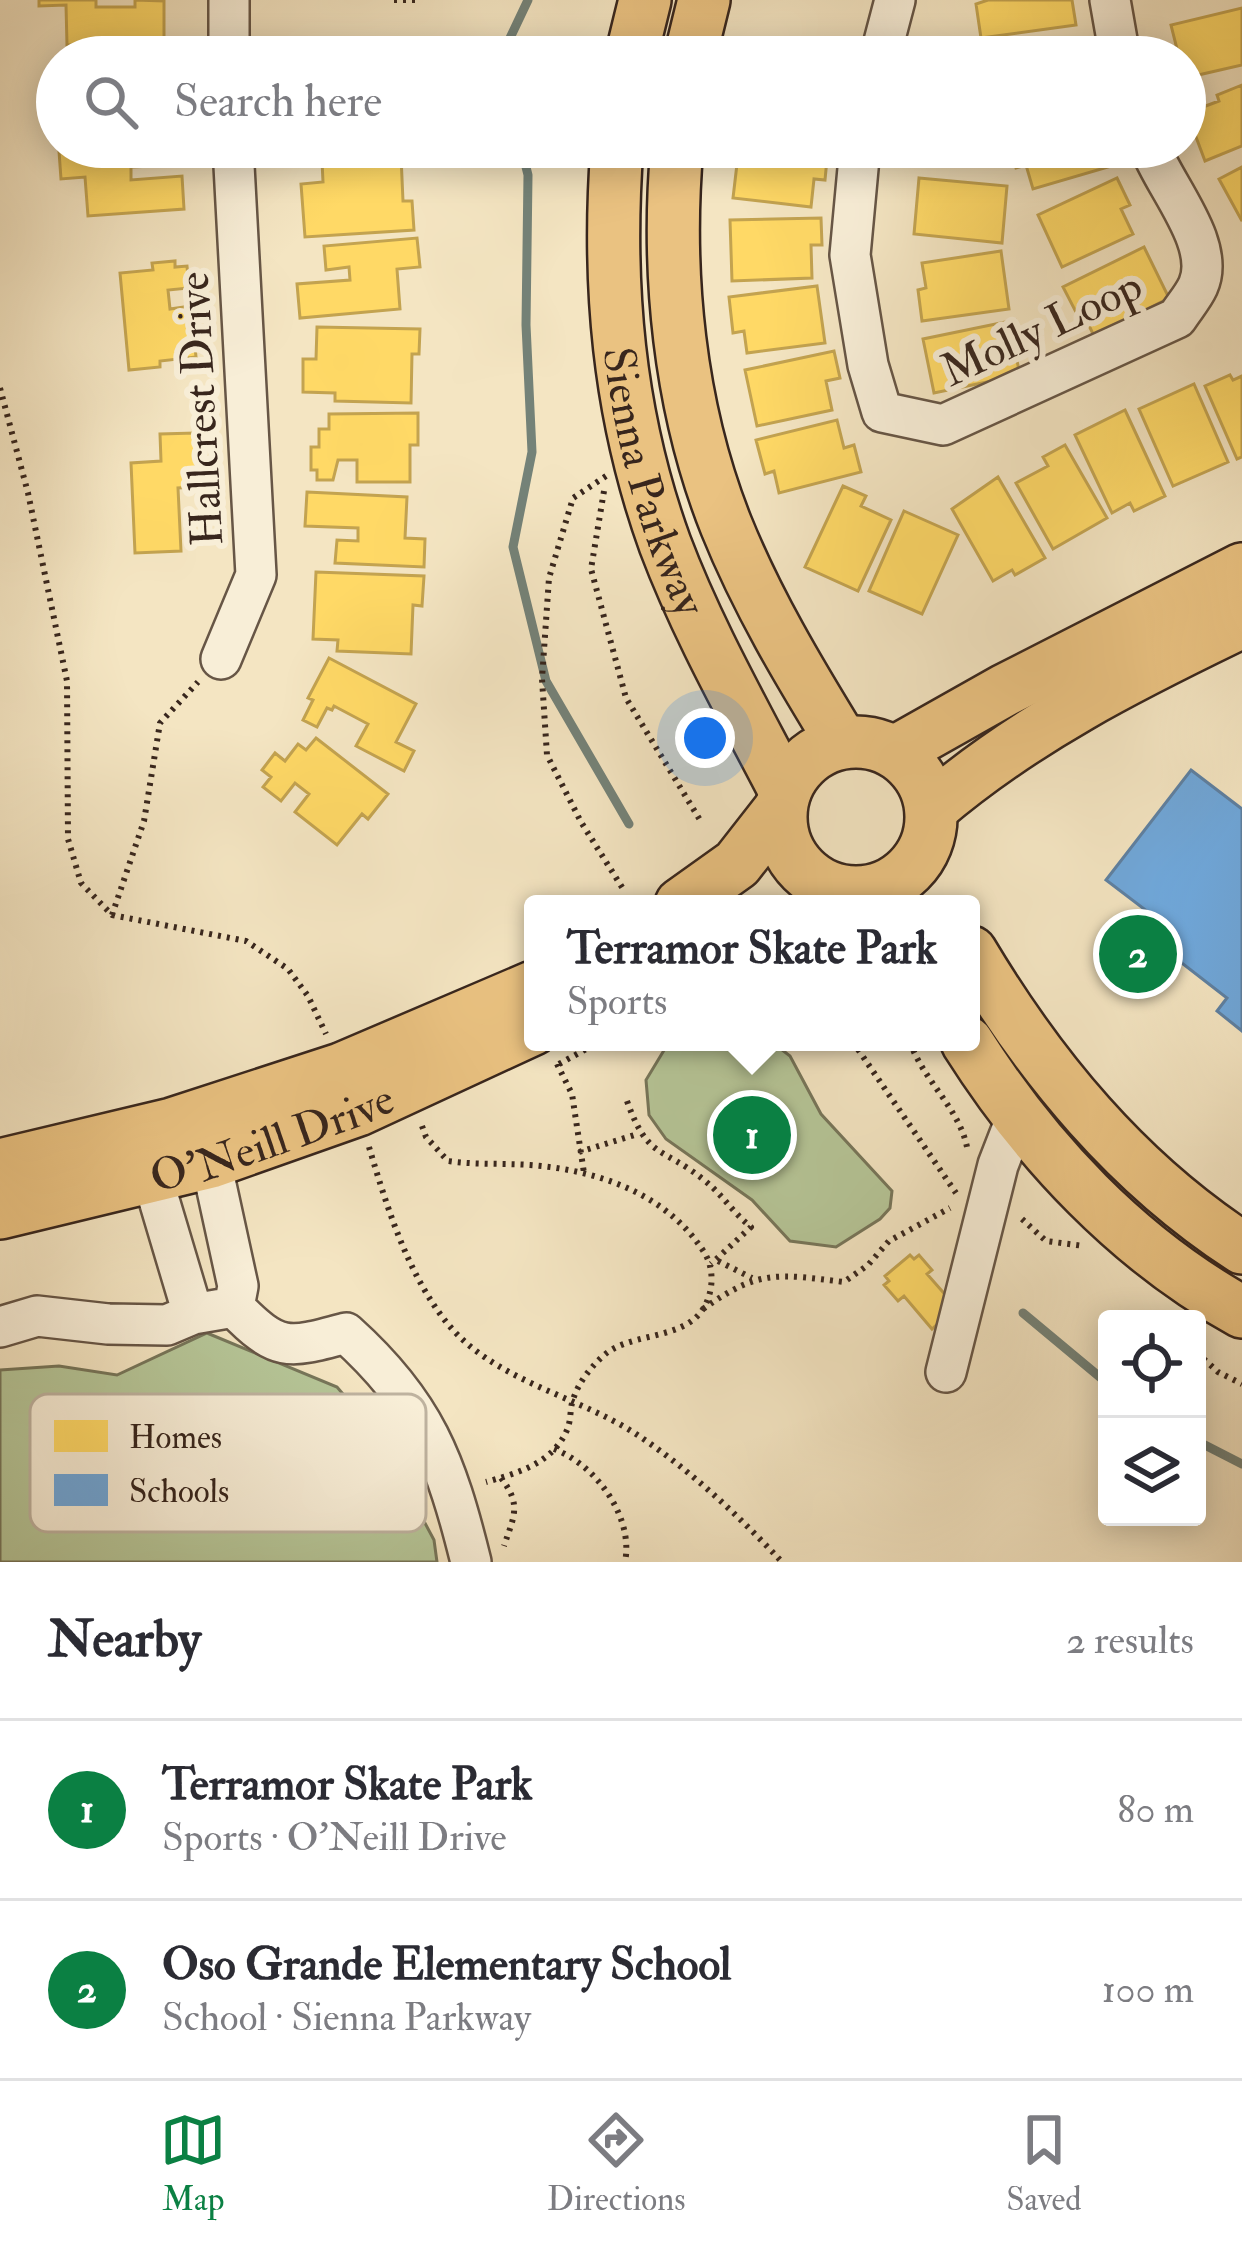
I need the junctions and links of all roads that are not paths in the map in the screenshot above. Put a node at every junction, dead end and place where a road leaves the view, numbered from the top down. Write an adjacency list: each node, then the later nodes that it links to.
1 (229, 0): 6 (street)
2 (645, 0): 7 (main road)
3 (704, 0): 8 (main road)
4 (1110, 0): 10 (street)
5 (886, 2): 9 (street)
6 (229, 36)
7 (637, 36)
8 (695, 36)
9 (882, 36)
10 (1116, 36)
11 (234, 168): 18 (street, Hallcrest Drive)
12 (616, 168): 21 (main road, Sienna Parkway)
13 (674, 168): 19 (main road, Sienna Parkway)
14 (858, 168): 15 (street, Molly Loop)
15 (1158, 168)
16 (1242, 569): 20 (main road)
17 (1242, 622): 22 (main road)
18 (221, 659)
19 (842, 742): 20 (main road); 21 (main road)
20 (895, 752): 22 (main road)
21 (783, 800): 23 (main road); 24 (main road)
22 (927, 832): 24 (main road); 25 (main road)
23 (694, 895)
24 (826, 895)
25 (940, 895)
26 (980, 966): 36 (main road)
27 (524, 992): 30 (main road, O'Neill Drive)
28 (526, 1051): 30 (main road, O'Neill Drive)
29 (973, 1051): 31 (main road)
30 (350, 1089): 32 (main road, O'Neill Drive); 33 (main road, O'Neill Drive)
31 (1017, 1116): 38 (main road); 41 (street)
32 (145, 1154): 33 (main road, O'Neill Drive); 34 (main road, O'Neill Drive); 35 (main road, O'Neill Drive); 39 (street)
33 (211, 1162): 37 (street)
34 (0, 1166)
35 (0, 1213)
36 (1242, 1248)
37 (234, 1307): 39 (street); 42 (street)
38 (1242, 1312)
39 (193, 1314): 40 (street)
40 (0, 1327)
41 (946, 1372)
42 (404, 1394)
43 (426, 1427): 44 (street)
44 (471, 1562)

